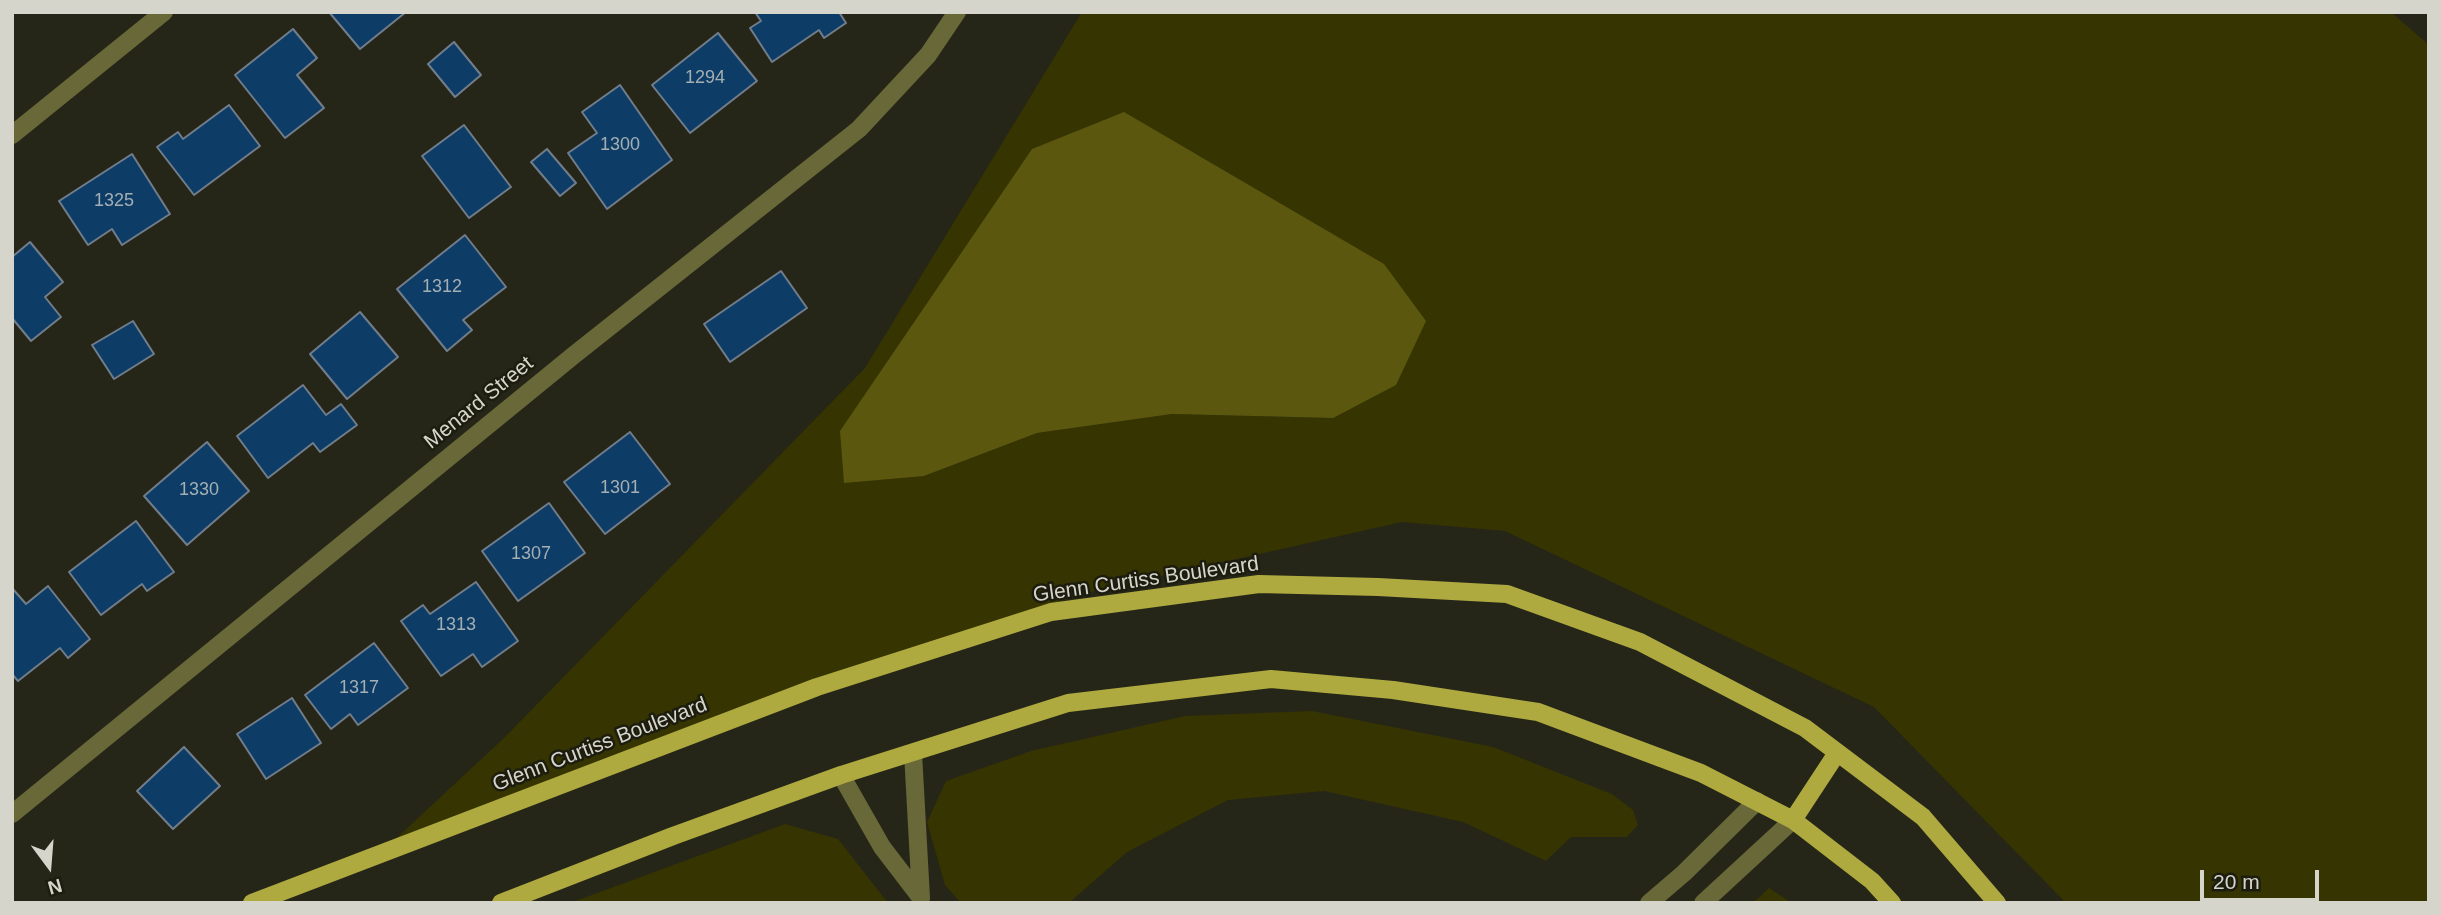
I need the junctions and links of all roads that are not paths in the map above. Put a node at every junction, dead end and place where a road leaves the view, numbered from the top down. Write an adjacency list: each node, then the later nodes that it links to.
1 (164, 12): 3 (street)
2 (957, 12): 8 (street, Menard Street)
3 (12, 135)
4 (913, 753): 6 (main road); 6 (street); 7 (main road)
5 (1837, 753): 9 (main road); 10 (main road, Glenn Curtiss Boulevard); 15 (main road, Glenn Curtiss Boulevard)
6 (841, 775): 11 (main road)
7 (1757, 802): 9 (main road); 12 (street)
8 (12, 814)
9 (1793, 820): 13 (street); 14 (main road)
10 (252, 903)
11 (501, 903)
12 (1649, 903)
13 (1703, 903)
14 (1892, 903)
15 (1997, 903)

